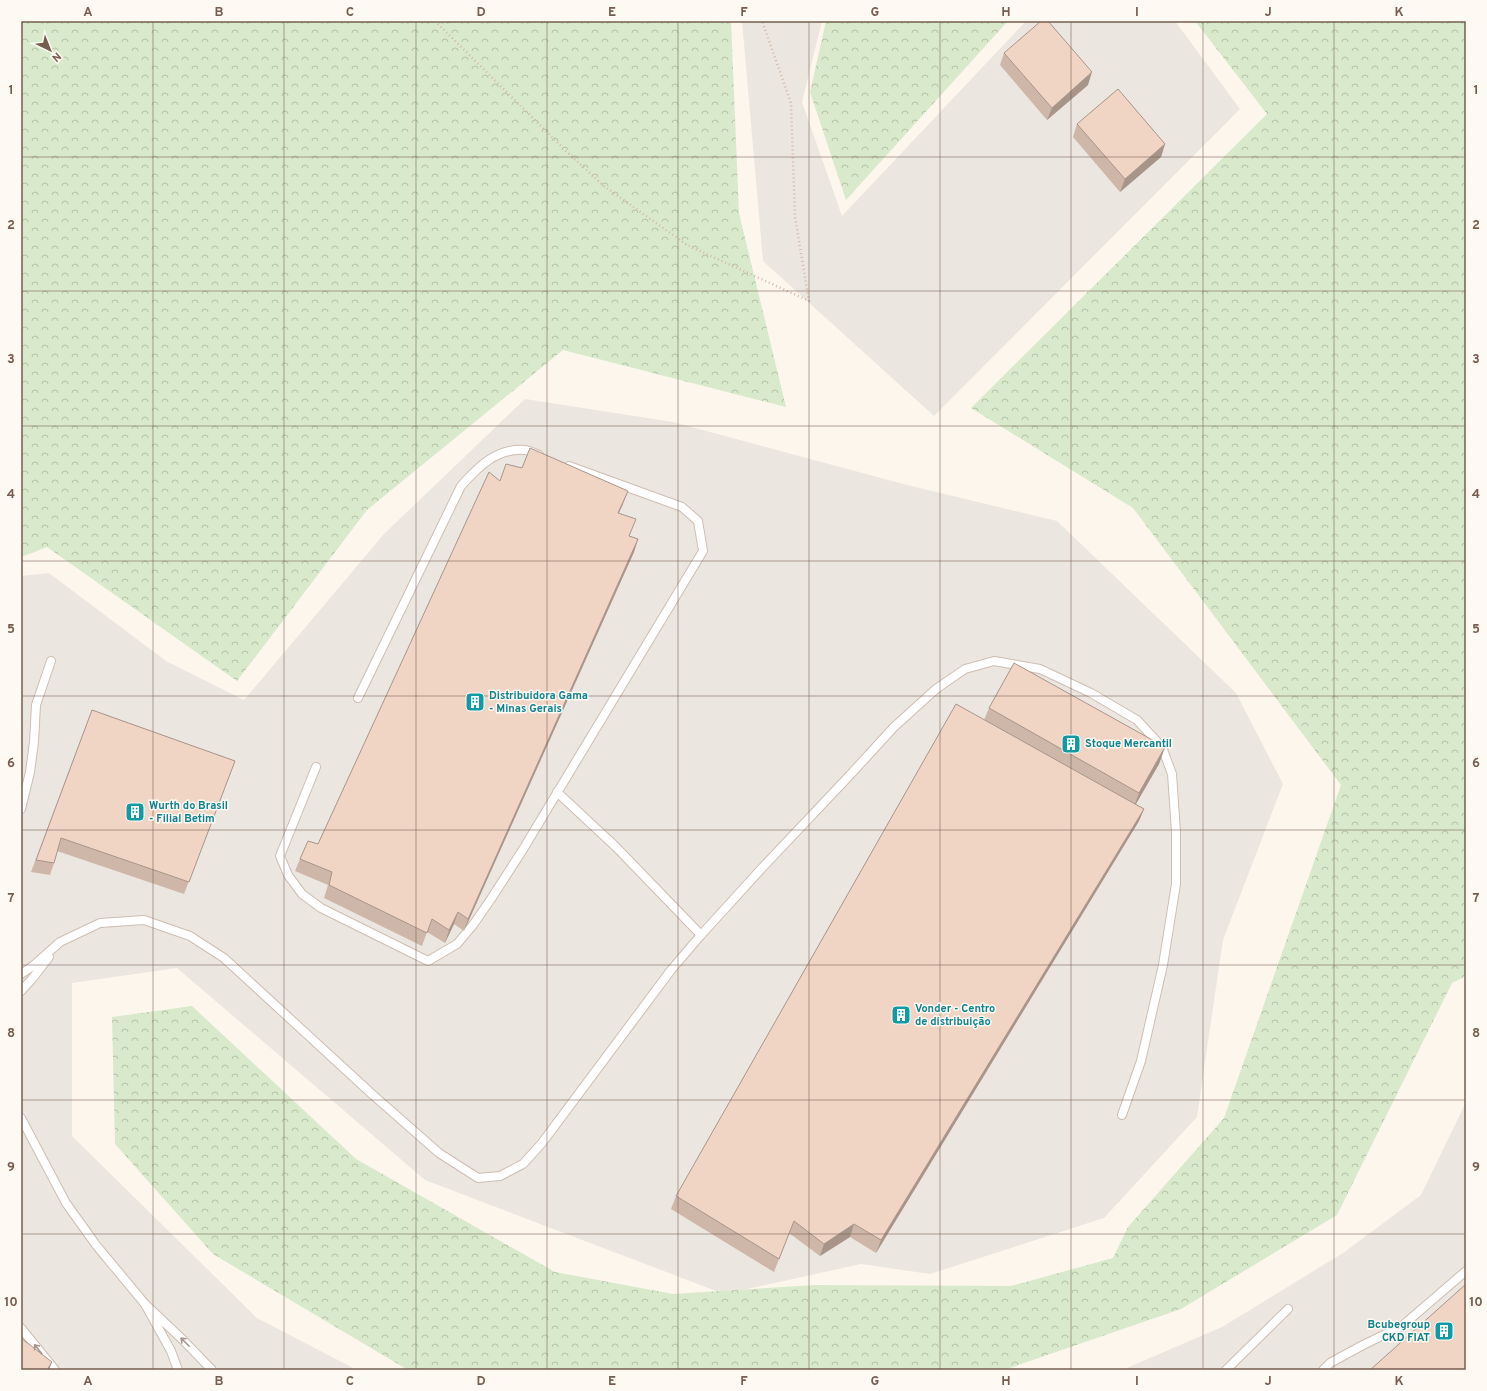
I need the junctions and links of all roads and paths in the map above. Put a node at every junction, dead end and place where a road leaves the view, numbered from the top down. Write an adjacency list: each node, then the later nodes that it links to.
1 (435, 21): 2 (path)
2 (762, 21)
3 (547, 458): 6 (lane)
4 (562, 463): 8 (lane)
5 (51, 660): 9 (lane)
6 (358, 698)
7 (316, 767): 8 (lane)
8 (557, 792): 10 (lane)
9 (21, 809)
10 (701, 935): 11 (lane); 14 (lane)
11 (60, 942): 12 (lane); 13 (lane)
12 (21, 974)
13 (21, 991)
14 (1122, 1115)
15 (21, 1118): 17 (lane)
16 (1466, 1271): 24 (lane)
17 (145, 1304): 21 (lane); 22 (lane, one-way to 17)
18 (1288, 1309): 23 (lane)
19 (21, 1328): 20 (lane, one-way to 19)
20 (55, 1370)
21 (178, 1370)
22 (212, 1370)
23 (1226, 1370)
24 (1323, 1370)

